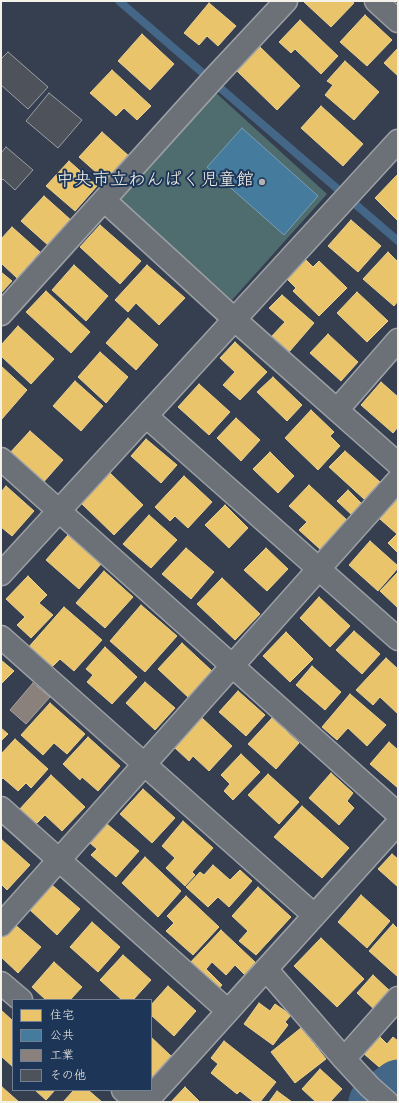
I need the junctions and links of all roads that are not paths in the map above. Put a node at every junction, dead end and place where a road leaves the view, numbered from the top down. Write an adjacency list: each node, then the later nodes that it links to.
1 (286, 1): 5 (street)
2 (376, 1): 3 (street)
3 (398, 20)
4 (398, 141): 7 (street)
5 (104, 200): 6 (street); 7 (street)
6 (1, 314)
7 (234, 319): 9 (street); 10 (street)
8 (398, 340): 9 (street)
9 (337, 410): 12 (street)
10 (146, 416): 14 (street); 15 (street)
11 (1, 458): 14 (street)
12 (398, 464)
13 (398, 480): 15 (street)
14 (59, 511): 16 (street); 19 (street)
15 (319, 569): 18 (street); 19 (street)
16 (1, 574)
17 (1, 637): 20 (street)
18 (398, 639)
19 (233, 665): 20 (street); 22 (street)
20 (144, 764): 24 (street); 25 (street)
21 (1, 808): 24 (street)
22 (398, 814)
23 (398, 823): 25 (street)
24 (59, 860): 26 (street); 31 (street)
25 (314, 915): 27 (street)
26 (1, 925)
27 (266, 969): 31 (street); 32 (street)
28 (1, 982): 30 (street)
29 (398, 998): 32 (street)
30 (20, 999)
31 (228, 1012): 35 (street)
32 (344, 1059): 36 (street)
33 (124, 1091): 34 (street)
34 (137, 1102)
35 (146, 1102)
36 (387, 1102)

